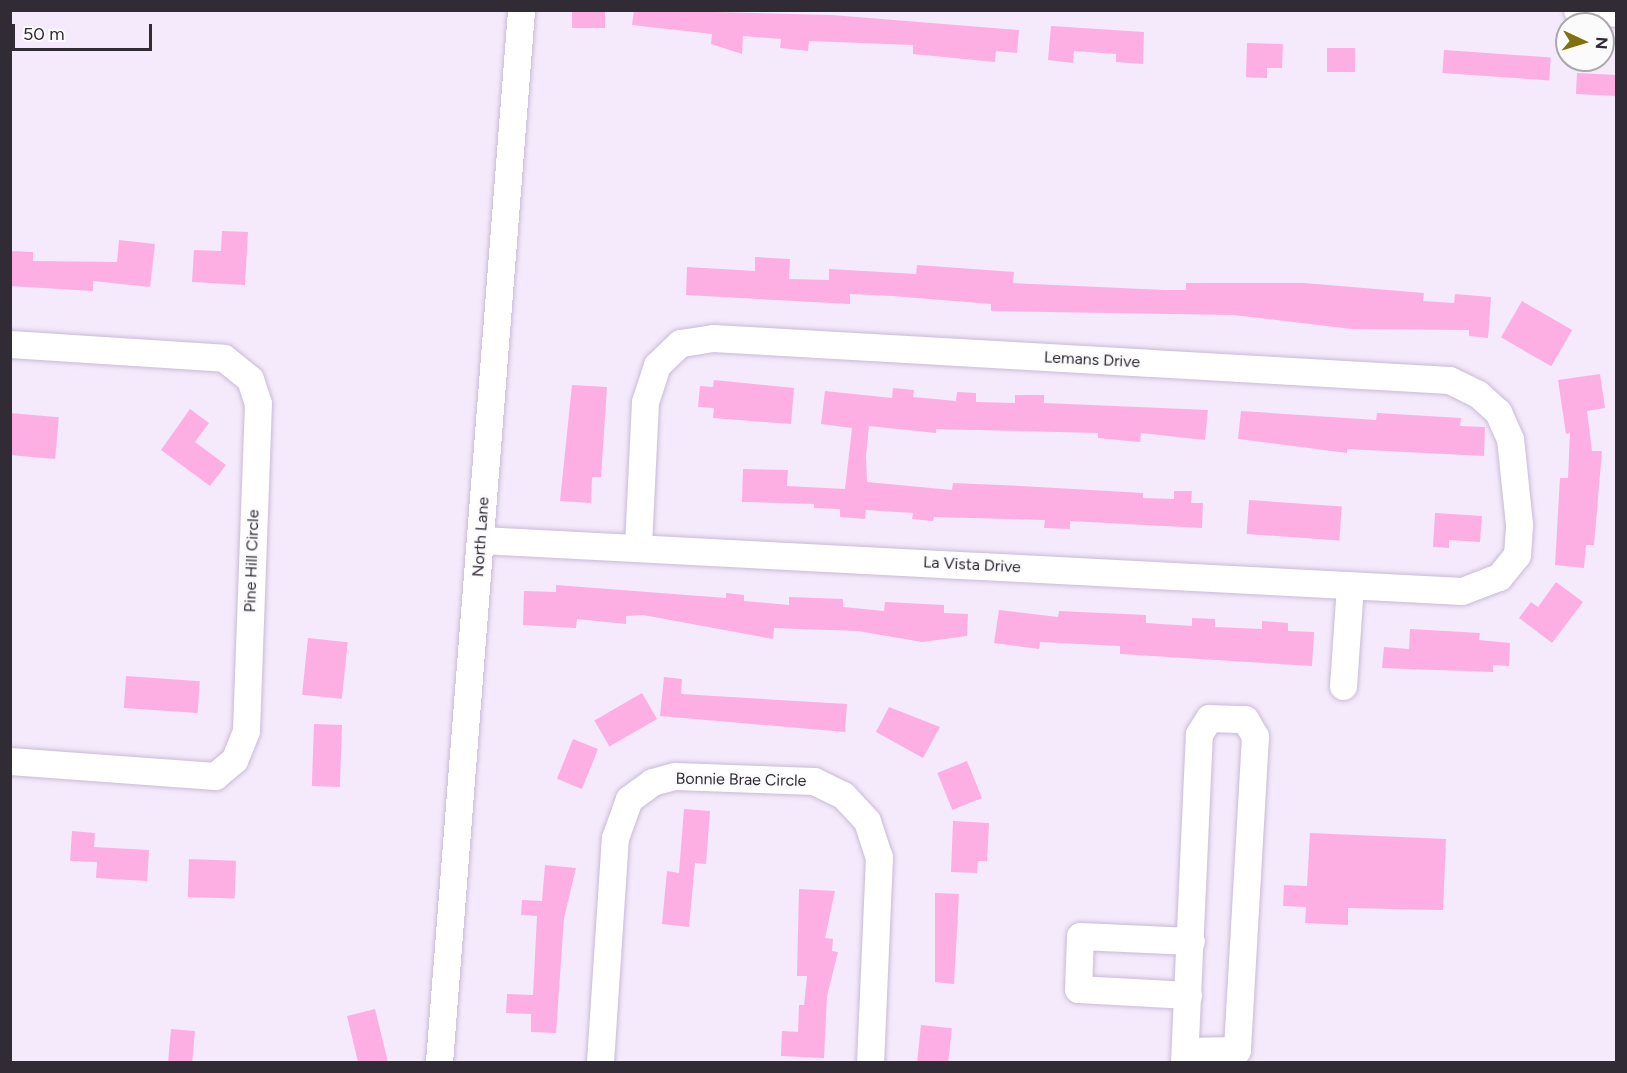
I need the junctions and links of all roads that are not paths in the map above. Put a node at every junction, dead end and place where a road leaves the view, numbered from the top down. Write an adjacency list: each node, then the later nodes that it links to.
1 (521, 10): 5 (street, North Lane)
2 (1577, 10): 3 (street)
3 (1617, 13)
4 (10, 344): 10 (street, Pine Hill Circle)
5 (481, 540): 6 (street, La Vista Drive); 14 (street, North Lane)
6 (638, 548): 7 (street, La Vista Drive); 8 (street, Lemans Drive)
7 (1350, 585): 8 (street, La Vista Drive); 9 (street)
8 (1462, 591)
9 (1343, 686)
10 (10, 761)
11 (1191, 941): 12 (street); 12 (street); 13 (street)
12 (1188, 995): 13 (street)
13 (1185, 1057)
14 (439, 1062)
15 (600, 1062): 16 (street, Bonnie Brae Circle)
16 (870, 1062)

